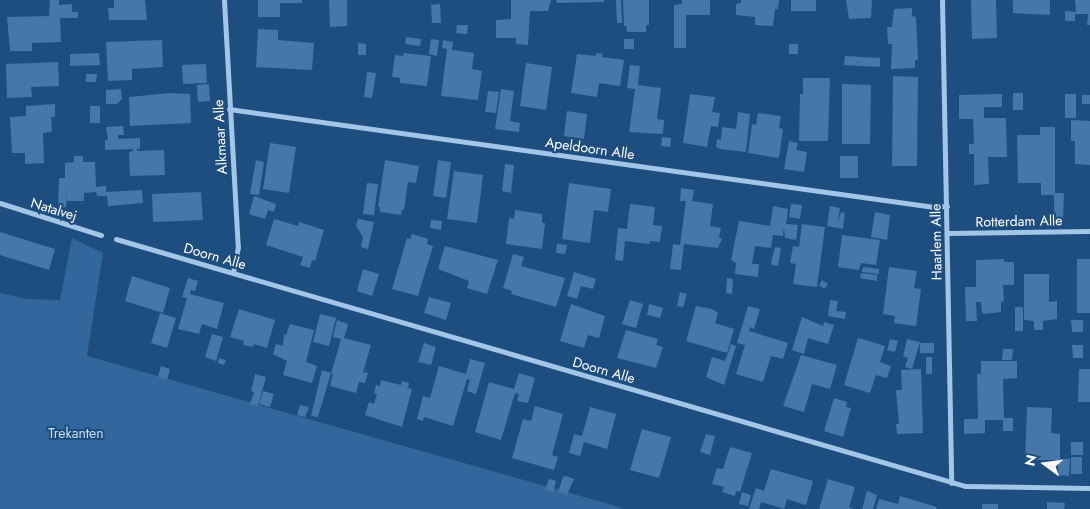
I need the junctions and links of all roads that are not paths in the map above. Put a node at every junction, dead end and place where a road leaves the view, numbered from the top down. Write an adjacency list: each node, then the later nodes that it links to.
1 (224, 0): 3 (street, Alkmaar Alle)
2 (942, 0): 5 (street, Haarlem Alle)
3 (229, 109): 5 (street, Apeldoorn Alle); 10 (street, Alkmaar Alle)
4 (0, 203): 8 (street, Natalvej)
5 (947, 206): 7 (street, Haarlem Alle)
6 (1090, 231): 7 (street, Rotterdam Alle)
7 (948, 233): 11 (street, Haarlem Alle)
8 (101, 235)
9 (116, 239): 10 (street, Doorn Alle)
10 (233, 273): 11 (street, Doorn Alle)
11 (951, 483): 12 (street, Doorn Alle)
12 (1090, 488)

